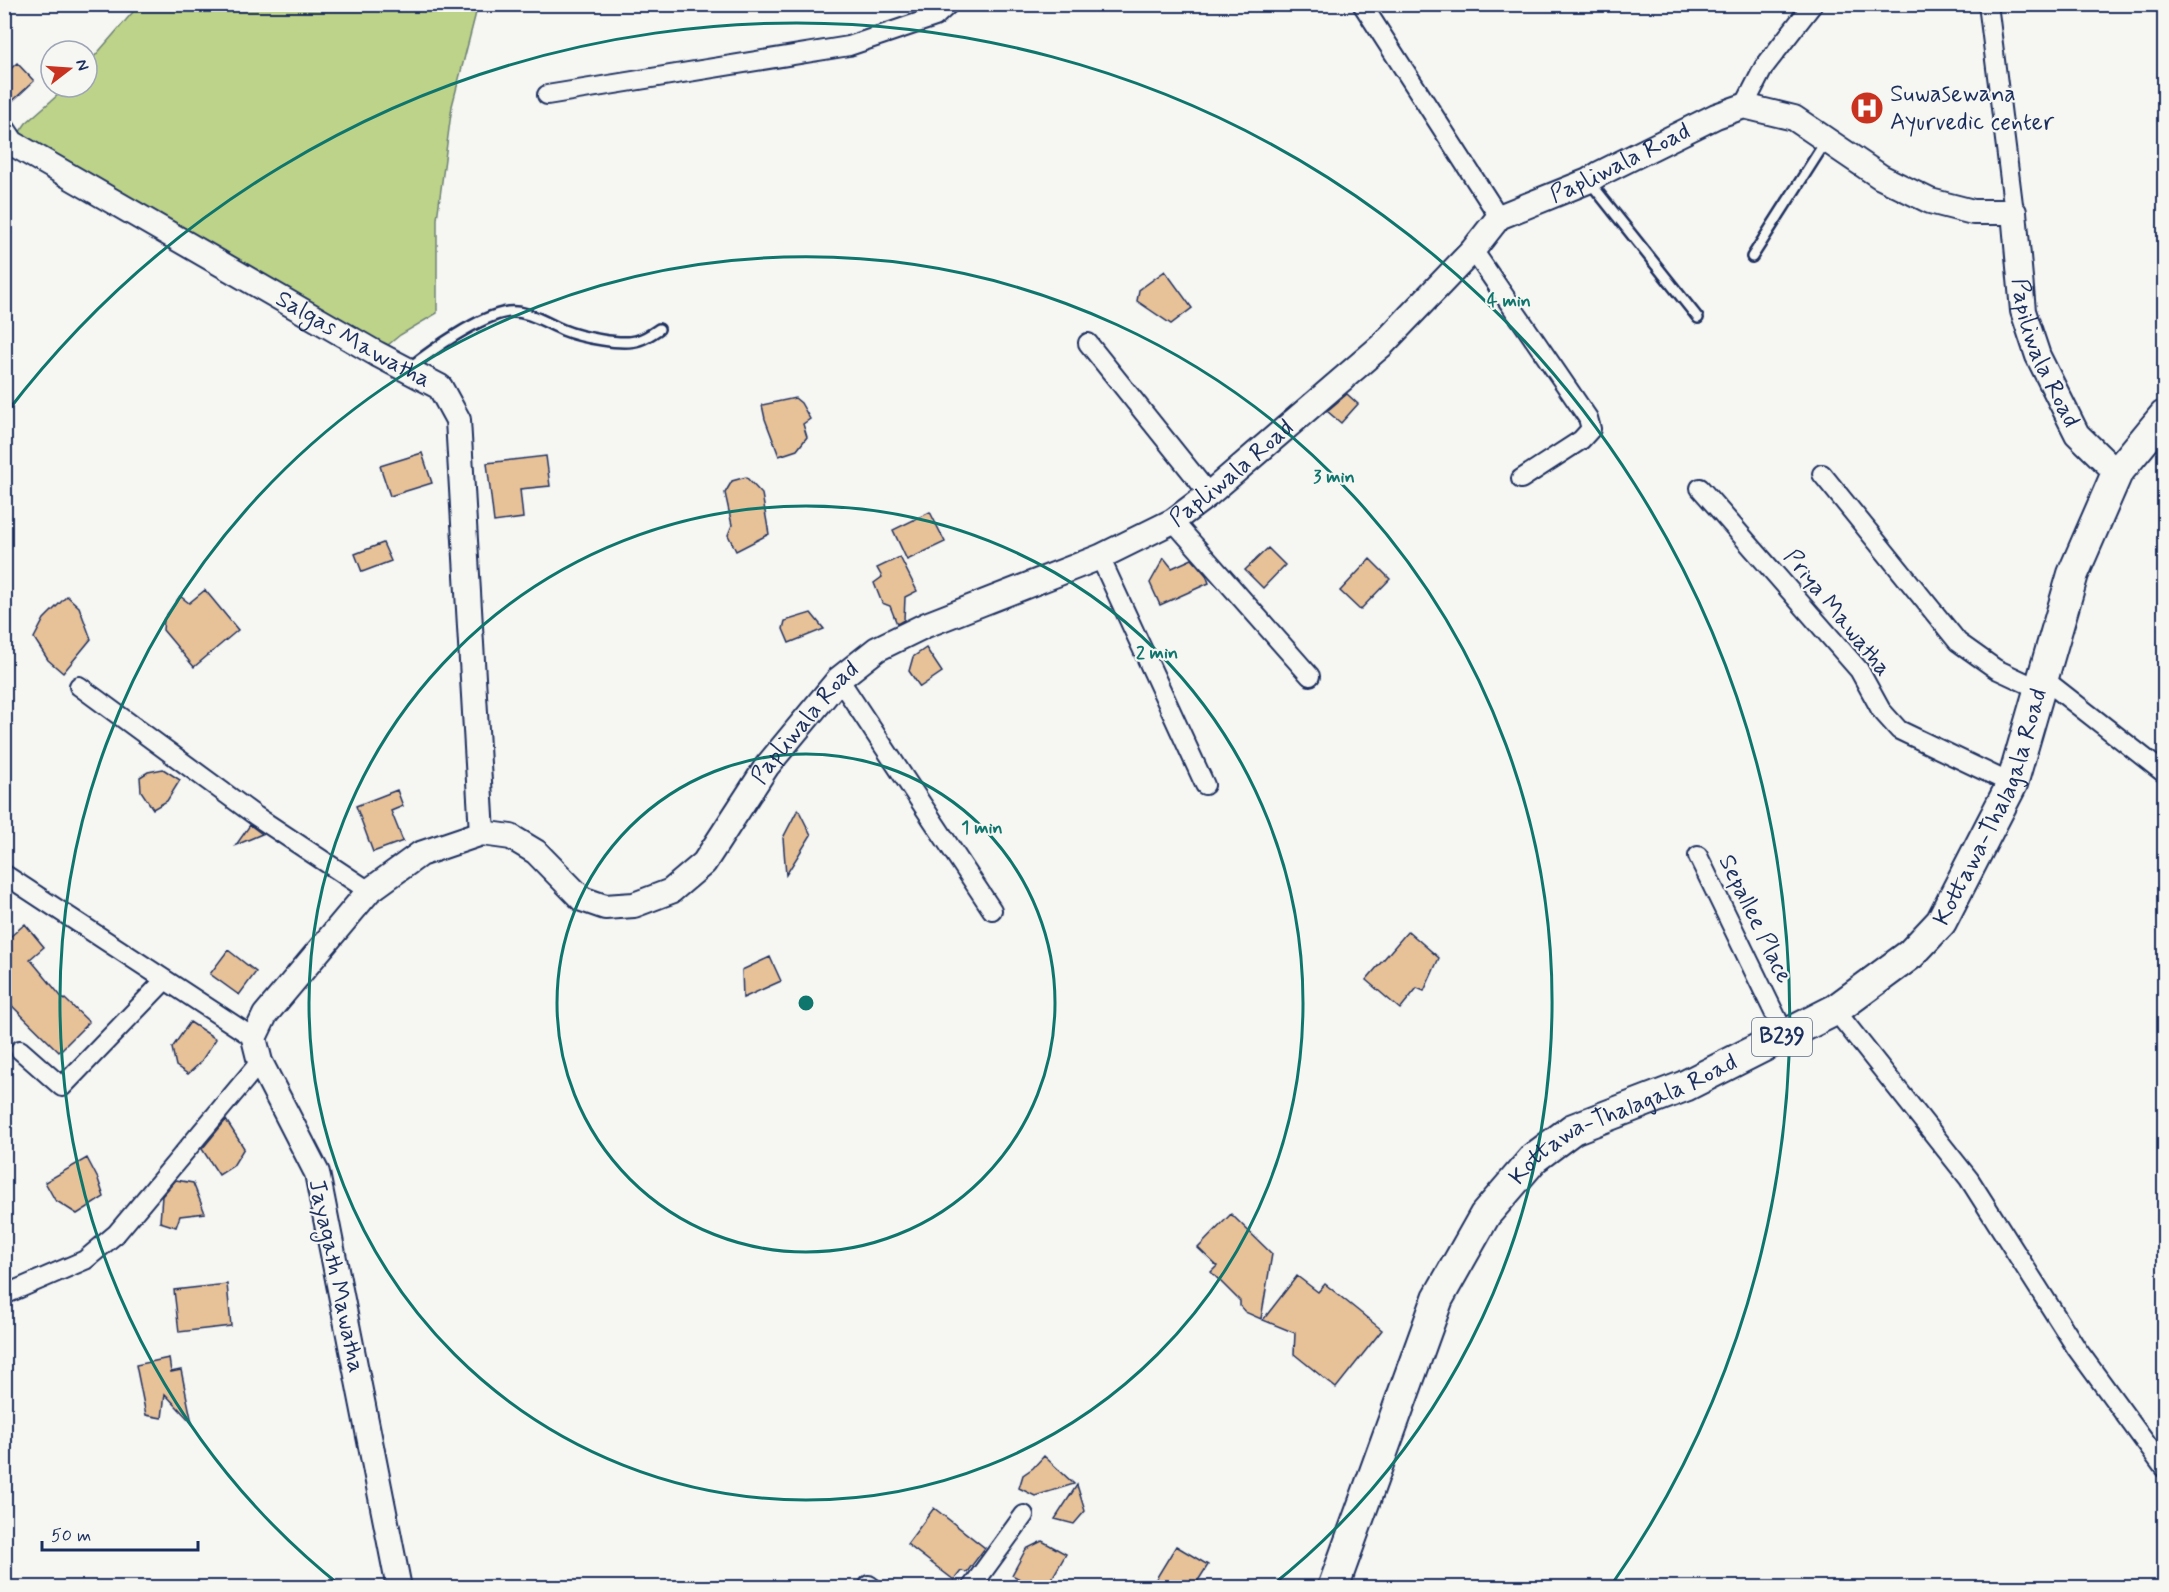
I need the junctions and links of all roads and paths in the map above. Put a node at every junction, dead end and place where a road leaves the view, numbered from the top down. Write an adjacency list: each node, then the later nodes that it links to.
1 (949, 4): 5 (street)
2 (1362, 4): 11 (street)
3 (1813, 4): 6 (street)
4 (1988, 4): 10 (street)
5 (547, 95)
6 (1744, 106): 8 (street); 9 (street, Papliwala Road)
7 (4, 131): 17 (street, Salgas Mawatha)
8 (1826, 141): 10 (street); 13 (lane)
9 (1588, 181): 11 (street, Papliwala Road); 14 (lane)
10 (2014, 212): 19 (street, Papiliwala Road)
11 (1499, 217): 12 (street, Papliwala Road)
12 (1473, 250): 21 (street); 23 (street, Papliwala Road)
13 (1752, 257)
14 (1698, 318)
15 (659, 329): 17 (lane)
16 (1088, 344): 23 (street)
17 (407, 369): 33 (street, Salgas Mawatha)
18 (2164, 416): 19 (main road, Kottawa-Thalagala Road / B239)
19 (2116, 473): 28 (main road, Kottawa-Thalagala Road / B239)
20 (1822, 474): 28 (street)
21 (1521, 479)
22 (1700, 488): 31 (street, Priya Mawatha)
23 (1209, 494): 24 (street, Papliwala Road)
24 (1173, 521): 25 (street, Papliwala Road); 26 (street)
25 (1100, 557): 27 (street, Papliwala Road); 32 (street)
26 (1310, 676)
27 (839, 679): 33 (street, Papliwala Road); 37 (street)
28 (2042, 684): 30 (street); 31 (main road, Kottawa-Thalagala Road / B239)
29 (79, 686): 36 (street)
30 (2164, 773)
31 (2012, 784): 39 (main road, Kottawa-Thalagala Road / B239)
32 (1205, 785)
33 (482, 833): 36 (street)
34 (1698, 856): 40 (street, Sepallee Place)
35 (4, 874): 38 (street)
36 (369, 891): 41 (street)
37 (992, 910)
38 (165, 980): 41 (street); 42 (street)
39 (1835, 1010): 40 (main road, Kottawa-Thalagala Road / B239); 45 (street)
40 (1785, 1035): 49 (main road, Kottawa-Thalagala Road / B239)
41 (255, 1038): 43 (street, Jayagath Mawatha)
42 (20, 1050)
43 (260, 1062): 44 (street); 47 (street, Jayagath Mawatha)
44 (4, 1295)
45 (2164, 1468)
46 (1024, 1515): 48 (street)
47 (399, 1587)
48 (971, 1587)
49 (1333, 1587)

